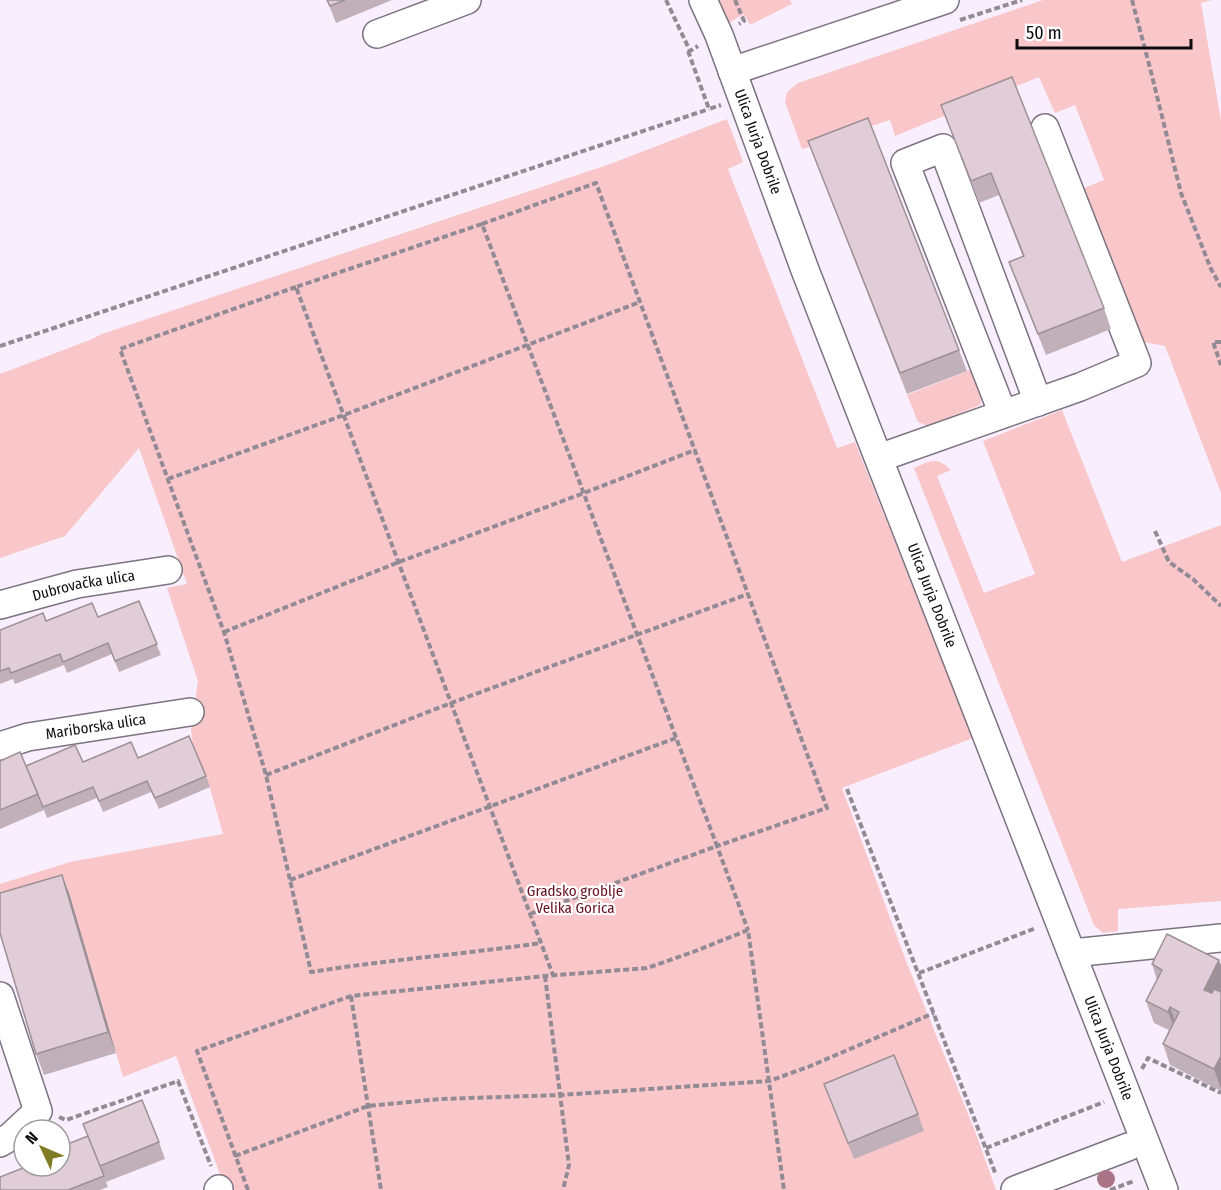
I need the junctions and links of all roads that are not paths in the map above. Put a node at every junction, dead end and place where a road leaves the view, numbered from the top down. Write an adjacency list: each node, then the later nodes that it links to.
1 (467, 0): 4 (street)
2 (703, 0): 5 (street, Ulica Jurja Dobrile)
3 (940, 6): 5 (street)
4 (377, 34)
5 (732, 71): 9 (street, Ulica Jurja Dobrile)
6 (1045, 128): 7 (street)
7 (1038, 402): 8 (street); 8 (street)
8 (1003, 414): 9 (street)
9 (879, 458): 15 (street, Ulica Jurja Dobrile)
10 (168, 570): 11 (street, Dubrovačka ulica)
11 (0, 605)
12 (190, 712): 13 (street, Mariborska ulica)
13 (0, 746)
14 (1221, 938): 15 (street)
15 (1072, 953): 20 (street, Ulica Jurja Dobrile)
16 (0, 996): 17 (street)
17 (0, 1143)
18 (1128, 1147): 19 (street)
19 (1006, 1185)
20 (1164, 1190)

